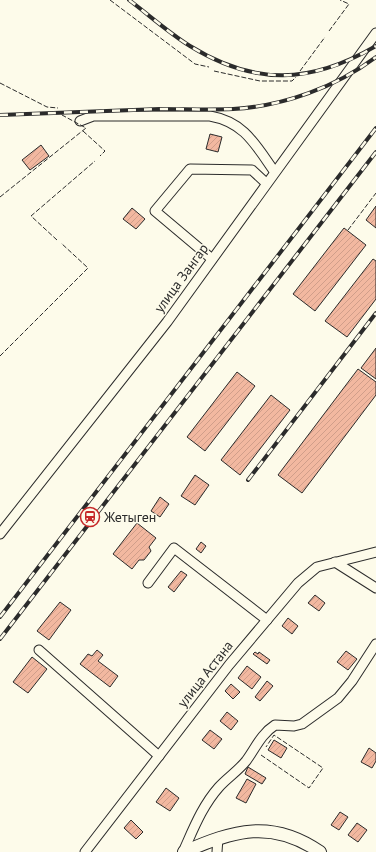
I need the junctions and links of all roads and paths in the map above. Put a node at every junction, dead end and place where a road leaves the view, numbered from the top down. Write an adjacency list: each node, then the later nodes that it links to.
1 (376, 32): 3 (street, улица Зангар)
2 (80, 121): 3 (street)
3 (274, 171): 4 (street, улица Зангар)
4 (266, 183): 5 (street, улица Зангар); 5 (street)
5 (212, 258): 6 (street, улица Зангар)
6 (0, 534)
7 (376, 552): 8 (street, улица Астана)
8 (335, 562): 10 (street); 11 (street, улица Астана)
9 (148, 583): 11 (street)
10 (376, 588)
11 (267, 620): 14 (street, улица Астана)
12 (376, 644): 17 (street)
13 (39, 650): 14 (street)
14 (159, 756): 16 (street, улица Астана)
15 (218, 838): 17 (main road); 18 (street); 19 (main road)
16 (85, 852)
17 (183, 852)
18 (217, 852)
19 (320, 852)

